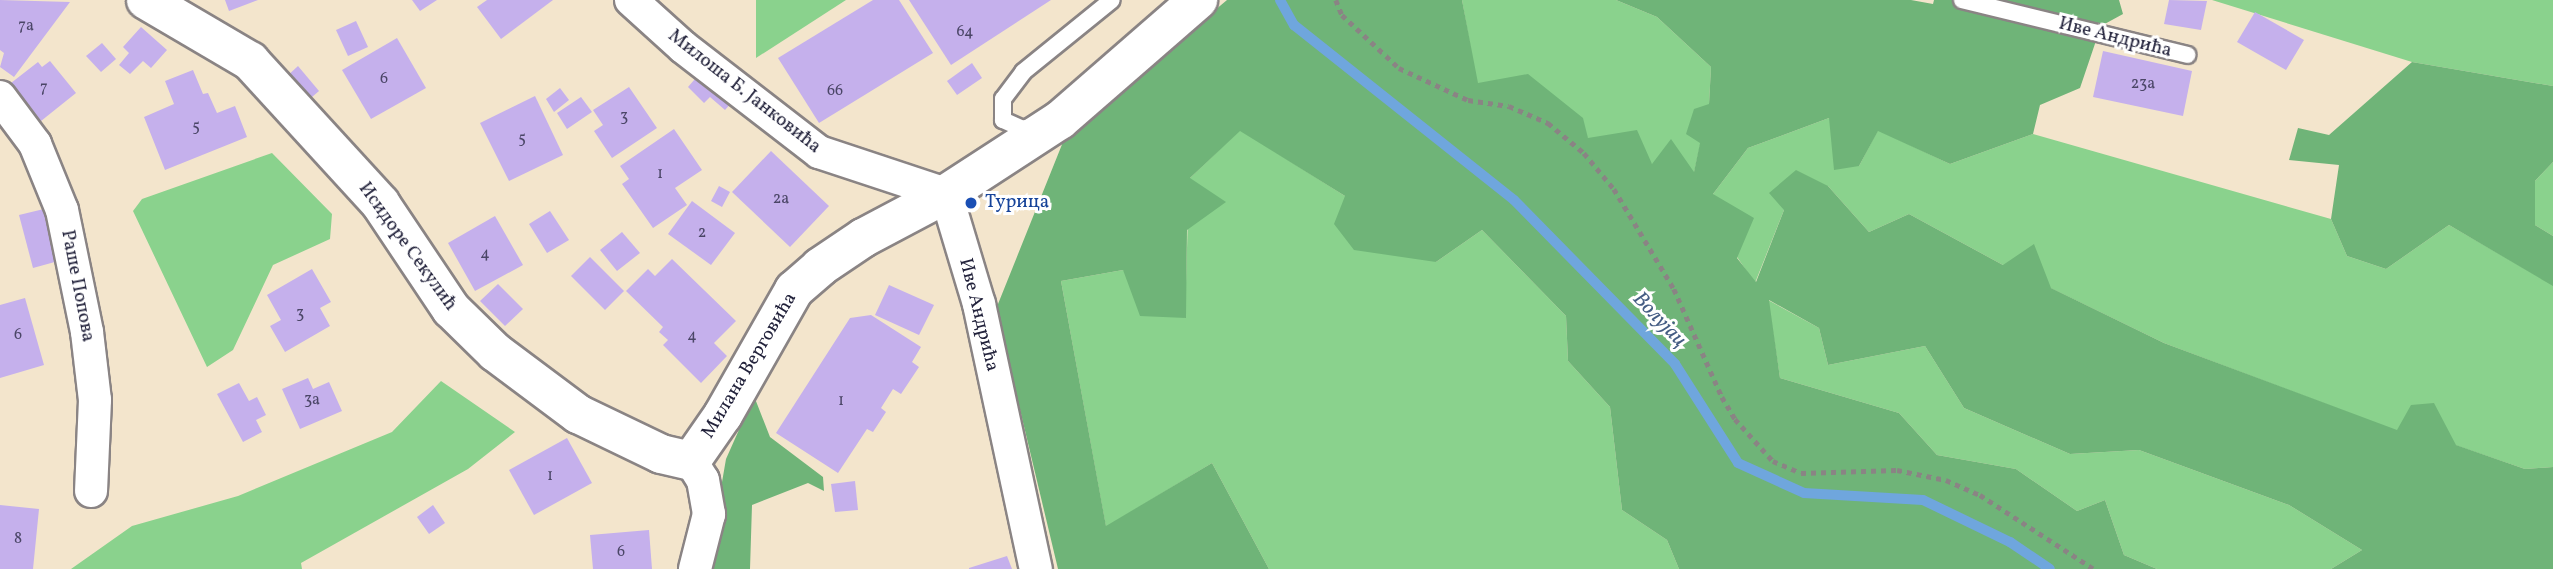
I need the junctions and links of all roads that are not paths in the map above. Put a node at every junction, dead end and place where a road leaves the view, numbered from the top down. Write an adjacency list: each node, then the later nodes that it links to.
1 (146, 0): 10 (street, Исидоре Секулић)
2 (631, 0): 9 (street, Милоша Б. Јанковића)
3 (1112, 0): 8 (lane)
4 (1198, 0): 8 (street)
5 (1962, 0): 6 (lane, Иве Андрића)
6 (2187, 55)
7 (0, 97): 11 (street, Раше Попова)
8 (1060, 120): 9 (street)
9 (946, 194): 10 (street, Милана Верговића); 13 (street, Иве Андрића)
10 (691, 461): 12 (street)
11 (91, 491)
12 (695, 569)
13 (1036, 569)

